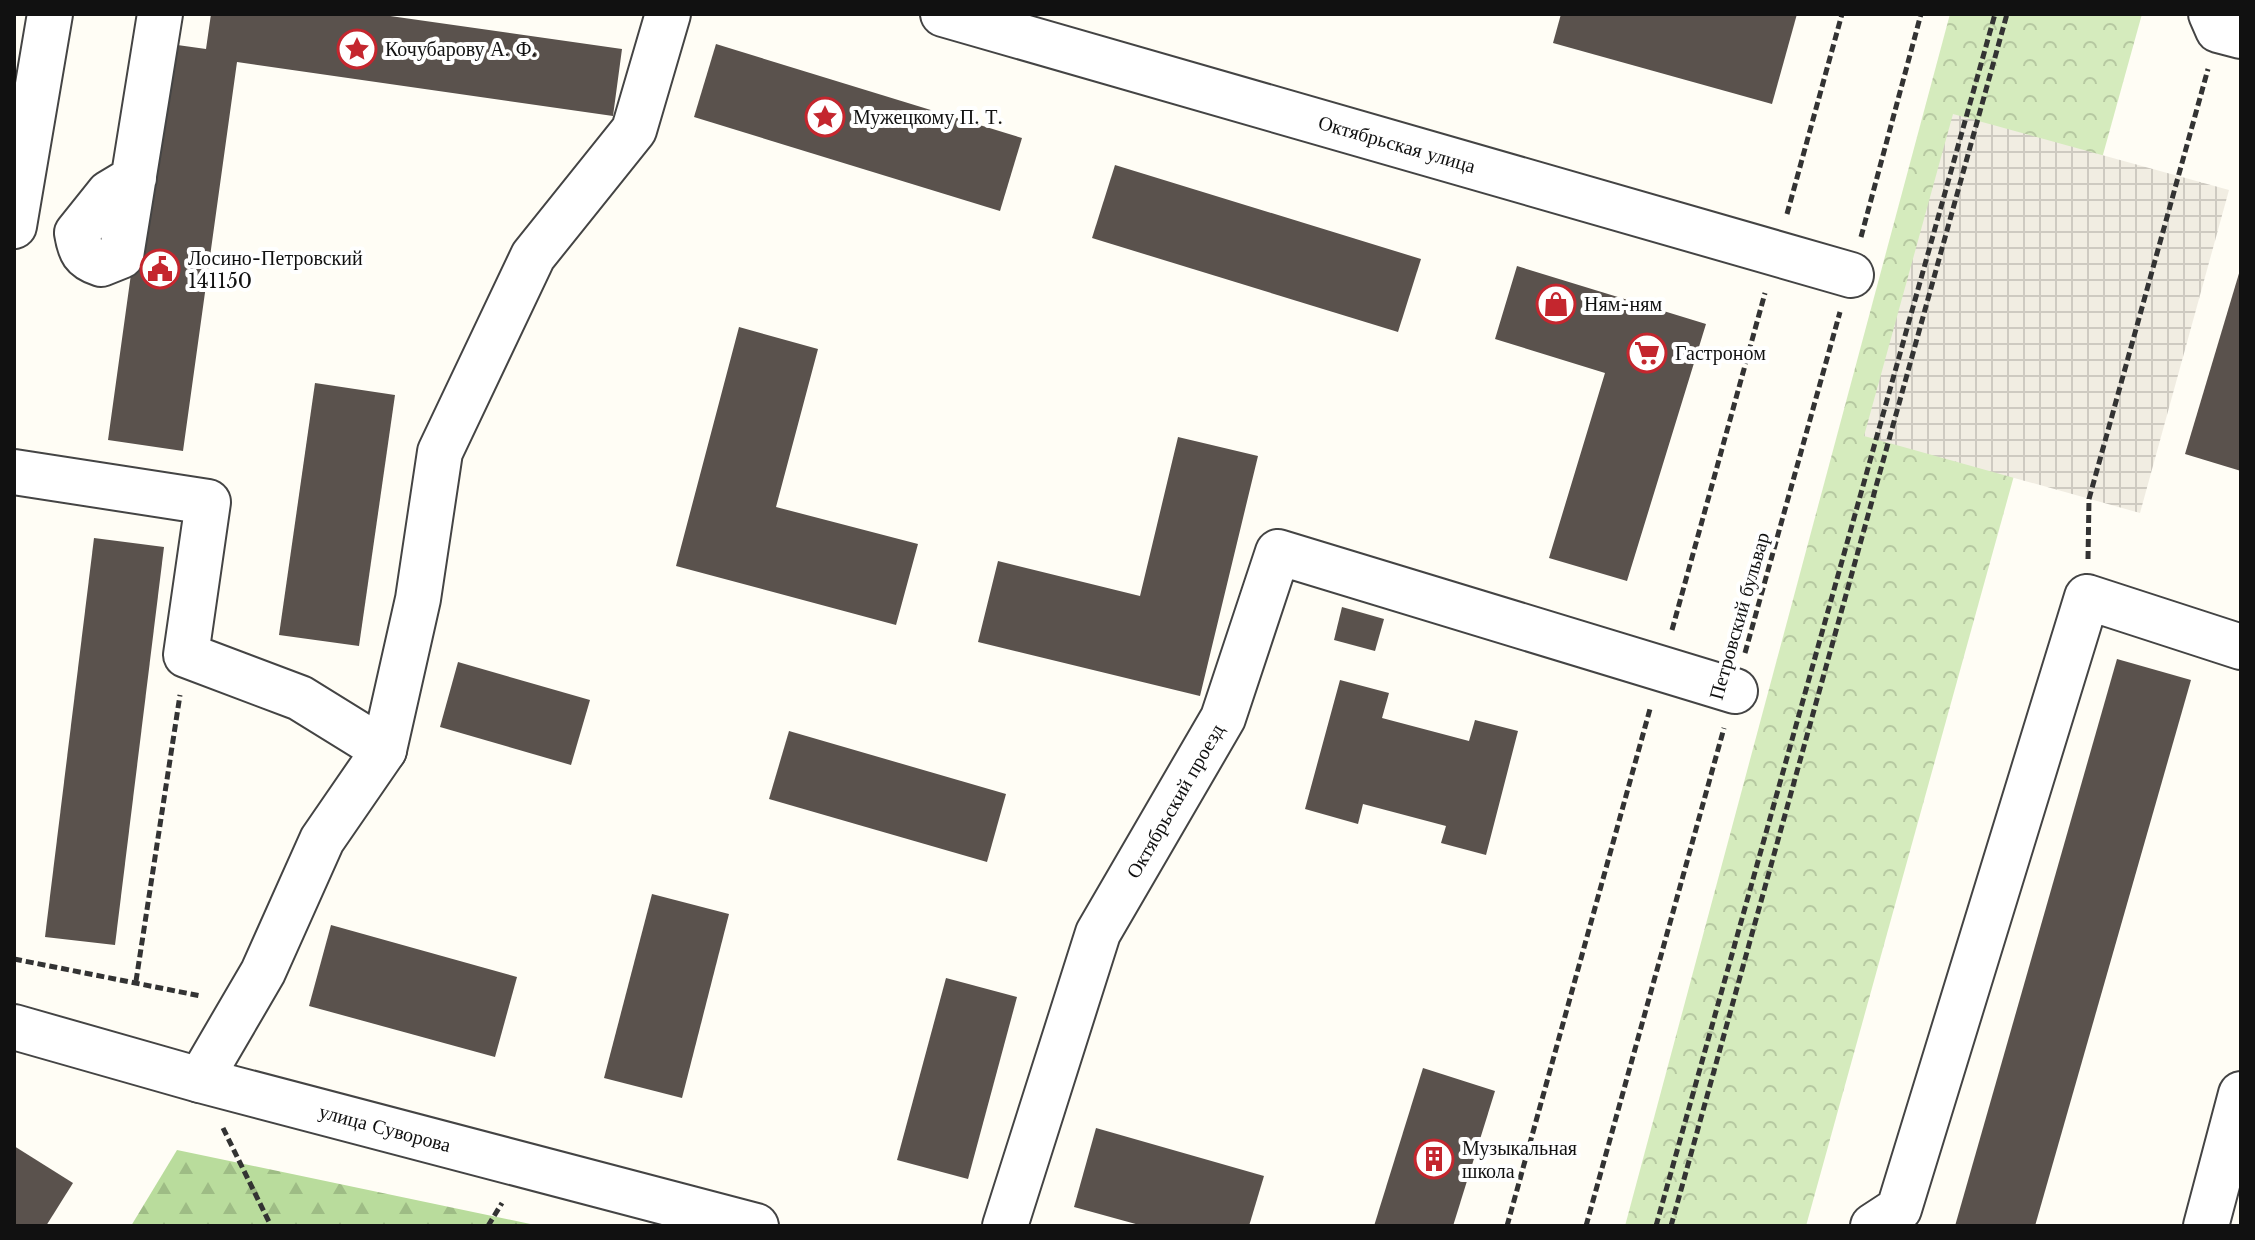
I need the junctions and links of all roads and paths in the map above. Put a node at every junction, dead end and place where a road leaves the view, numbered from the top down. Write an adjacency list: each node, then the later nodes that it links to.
1 (50, 14): 11 (street)
2 (160, 14): 10 (street)
3 (668, 14): 20 (street)
4 (943, 14): 12 (street, Октябрьская улица)
5 (1842, 14): 12 (path)
6 (1921, 14): 13 (path, Петровский бульвар)
7 (1995, 14): 32 (path)
8 (2007, 14): 33 (path)
9 (2224, 27): 15 (path)
10 (134, 178)
11 (14, 226)
12 (1776, 253): 13 (street, Октябрьская улица); 18 (path)
13 (1851, 275): 19 (path, Петровский бульвар)
14 (14, 472): 17 (street)
15 (2087, 597): 16 (street); 34 (street)
16 (2241, 647)
17 (186, 655): 20 (street); 22 (path)
18 (1661, 669): 19 (street, Октябрьский проезд); 29 (street, Октябрьский проезд); 30 (path)
19 (1735, 691): 31 (path, Петровский бульвар)
20 (384, 750): 23 (street)
21 (14, 959): 22 (path)
22 (136, 981): 23 (path)
23 (244, 1006): 25 (street)
24 (16, 1031): 25 (street, улица Суворова)
25 (200, 1080): 27 (path); 28 (street, улица Суворова)
26 (2241, 1094): 35 (street)
27 (271, 1226)
28 (756, 1226)
29 (1005, 1226)
30 (1507, 1226)
31 (1586, 1226)
32 (1656, 1226)
33 (1671, 1226)
34 (1873, 1226)
35 (2206, 1226)

